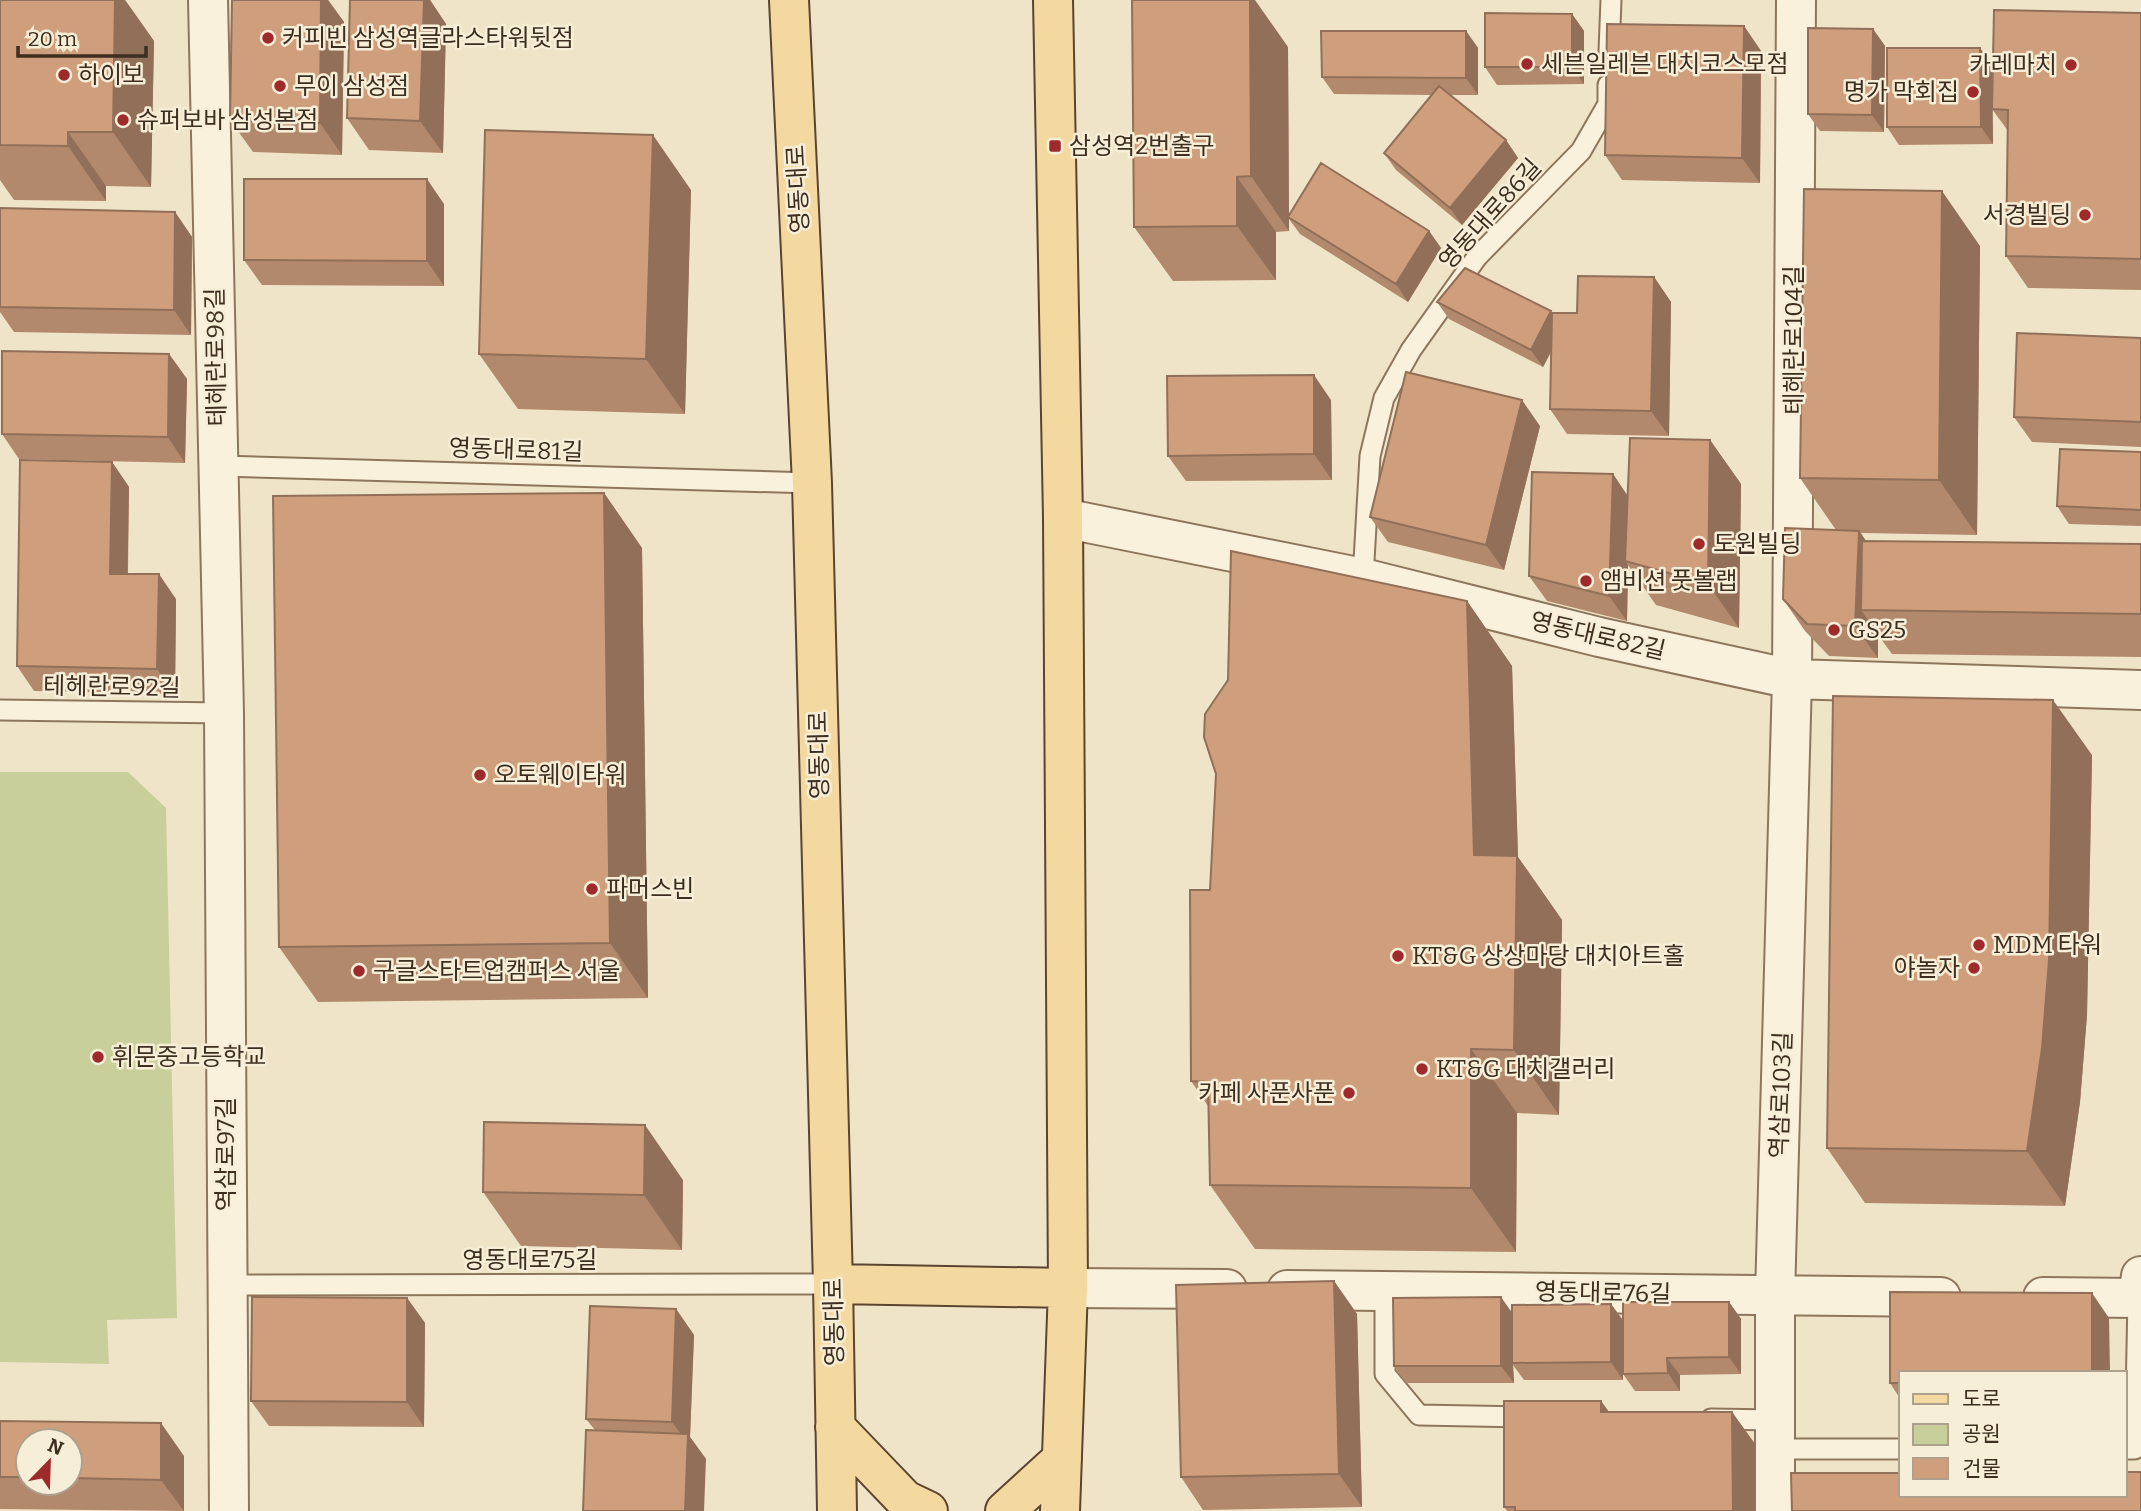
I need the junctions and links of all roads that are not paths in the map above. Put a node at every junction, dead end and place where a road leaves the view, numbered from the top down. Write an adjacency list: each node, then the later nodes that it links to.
1 (208, 0): 6 (street, 테헤란로98길)
2 (789, 0): 7 (main road, 영동대로)
3 (1053, 0): 8 (main road)
4 (1611, 0): 9 (lane, 영동대로86길)
5 (1796, 0): 10 (street, 테헤란로104길)
6 (219, 466): 7 (lane, 영동대로81길); 13 (street, 테헤란로98길)
7 (812, 483): 14 (main road, 영동대로)
8 (1063, 519): 9 (street, 영동대로82길); 17 (main road)
9 (1363, 578): 10 (street, 영동대로82길)
10 (1792, 680): 11 (street, 영동대로82길); 19 (street, 역삼로103길)
11 (2141, 690)
12 (0, 710): 13 (lane, 테헤란로92길)
13 (224, 713): 15 (street, 역삼로97길)
14 (833, 1284): 15 (lane, 영동대로75길); 17 (main road); 24 (main road, 영동대로)
15 (227, 1285): 29 (street, 역삼로97길)
16 (2140, 1287): 21 (street); 27 (lane)
17 (1068, 1288): 18 (street, 영동대로76길); 28 (main road)
18 (1385, 1291): 19 (street, 영동대로76길); 22 (lane)
19 (1775, 1296): 20 (street, 영동대로76길); 25 (street, 역삼로103길)
20 (1971, 1297)
21 (2013, 1297)
22 (1543, 1417)
23 (1694, 1419): 25 (lane)
24 (835, 1427): 30 (main road, 영동대로); 31 (main road)
25 (1776, 1435): 26 (lane); 34 (street, 역삼로103길)
26 (1899, 1449)
27 (2127, 1449)
28 (1062, 1459): 32 (main road); 33 (main road)
29 (229, 1511)
30 (836, 1511)
31 (928, 1511)
32 (1005, 1511)
33 (1060, 1511)
34 (1775, 1511)

